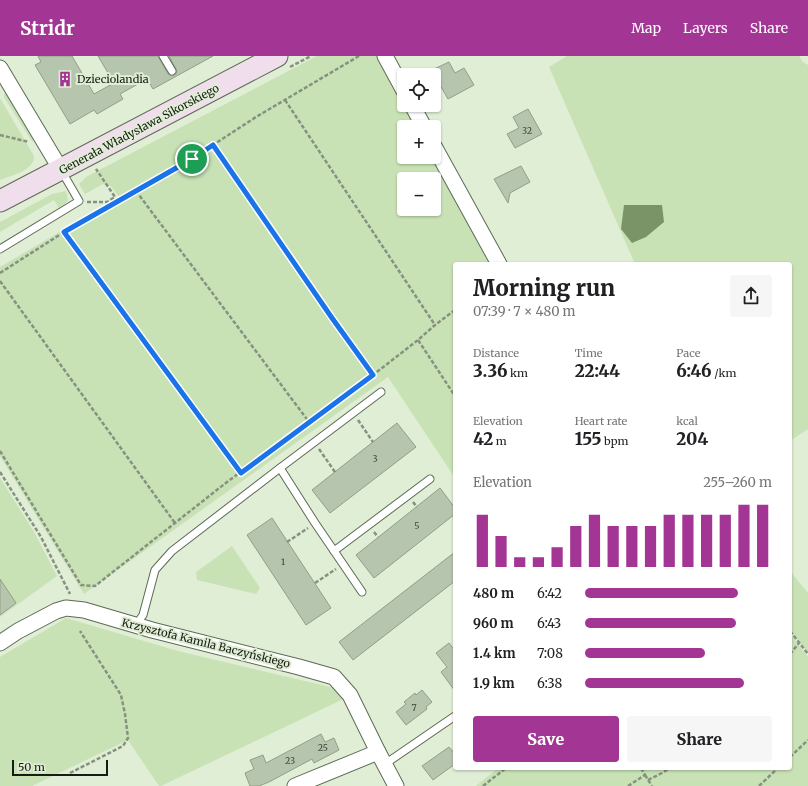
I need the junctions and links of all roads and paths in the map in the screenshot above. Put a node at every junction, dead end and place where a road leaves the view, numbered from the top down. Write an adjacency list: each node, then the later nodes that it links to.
1 (163, 56): 6 (lane)
2 (277, 56): 15 (main road, Generała Władysława Sikorskiego)
3 (359, 56): 9 (path)
4 (385, 56): 7 (street)
5 (0, 68): 8 (street)
6 (172, 71)
7 (397, 78)
8 (4, 84): 15 (street)
9 (285, 100): 12 (path); 27 (path)
10 (0, 135): 11 (path)
11 (29, 142)
12 (213, 145): 16 (path); 29 (path)
13 (441, 159): 23 (street)
14 (96, 168): 17 (path)
15 (61, 170): 18 (main road, Generała Władysława Sikorskiego); 19 (lane)
16 (136, 191): 20 (path); 33 (path)
17 (112, 199): 19 (path); 20 (path)
18 (0, 201)
19 (79, 201): 22 (lane)
20 (115, 202): 21 (path)
21 (64, 232): 24 (path); 40 (path)
22 (0, 248)
23 (498, 262)
24 (0, 273)
25 (0, 281): 42 (path)
26 (453, 311): 27 (path)
27 (435, 324): 28 (path)
28 (418, 340): 29 (path); 31 (path)
29 (373, 375): 33 (path)
30 (381, 392): 32 (lane)
31 (453, 393)
32 (353, 413): 34 (lane); 35 (path)
33 (309, 422): 40 (path)
34 (314, 442): 37 (lane); 39 (path)
35 (373, 442)
36 (0, 451): 42 (path)
37 (280, 468): 43 (lane); 50 (lane)
38 (0, 472): 49 (path)
39 (335, 472)
40 (241, 473): 42 (path)
41 (430, 479): 45 (lane)
42 (175, 523)
43 (315, 523): 44 (path); 45 (lane)
44 (287, 542)
45 (334, 551): 46 (lane)
46 (344, 565): 47 (path); 48 (lane)
47 (315, 583)
48 (362, 592)
49 (76, 610): 50 (street, Krzysztofa Kamila Baczyńskiego); 53 (street, Krzysztofa Kamila Baczyńskiego)
50 (136, 626): 60 (street, Krzysztofa Kamila Baczyńskiego)
51 (80, 631): 65 (path)
52 (792, 634): 54 (path)
53 (0, 643)
54 (799, 643): 55 (path); 56 (path)
55 (792, 652)
56 (808, 654)
57 (453, 717): 60 (lane)
58 (808, 740): 59 (path)
59 (792, 755)
60 (381, 758): 68 (street); 69 (street, Krzysztofa Kamila Baczyńskiego)
61 (503, 770): 70 (path)
62 (642, 770): 66 (path)
63 (667, 770): 67 (path)
64 (776, 770): 73 (path)
65 (70, 774)
66 (645, 775): 67 (path); 71 (path)
67 (648, 780): 72 (path)
68 (295, 786)
69 (396, 786)
70 (483, 786)
71 (628, 786)
72 (652, 786)
73 (759, 786)

